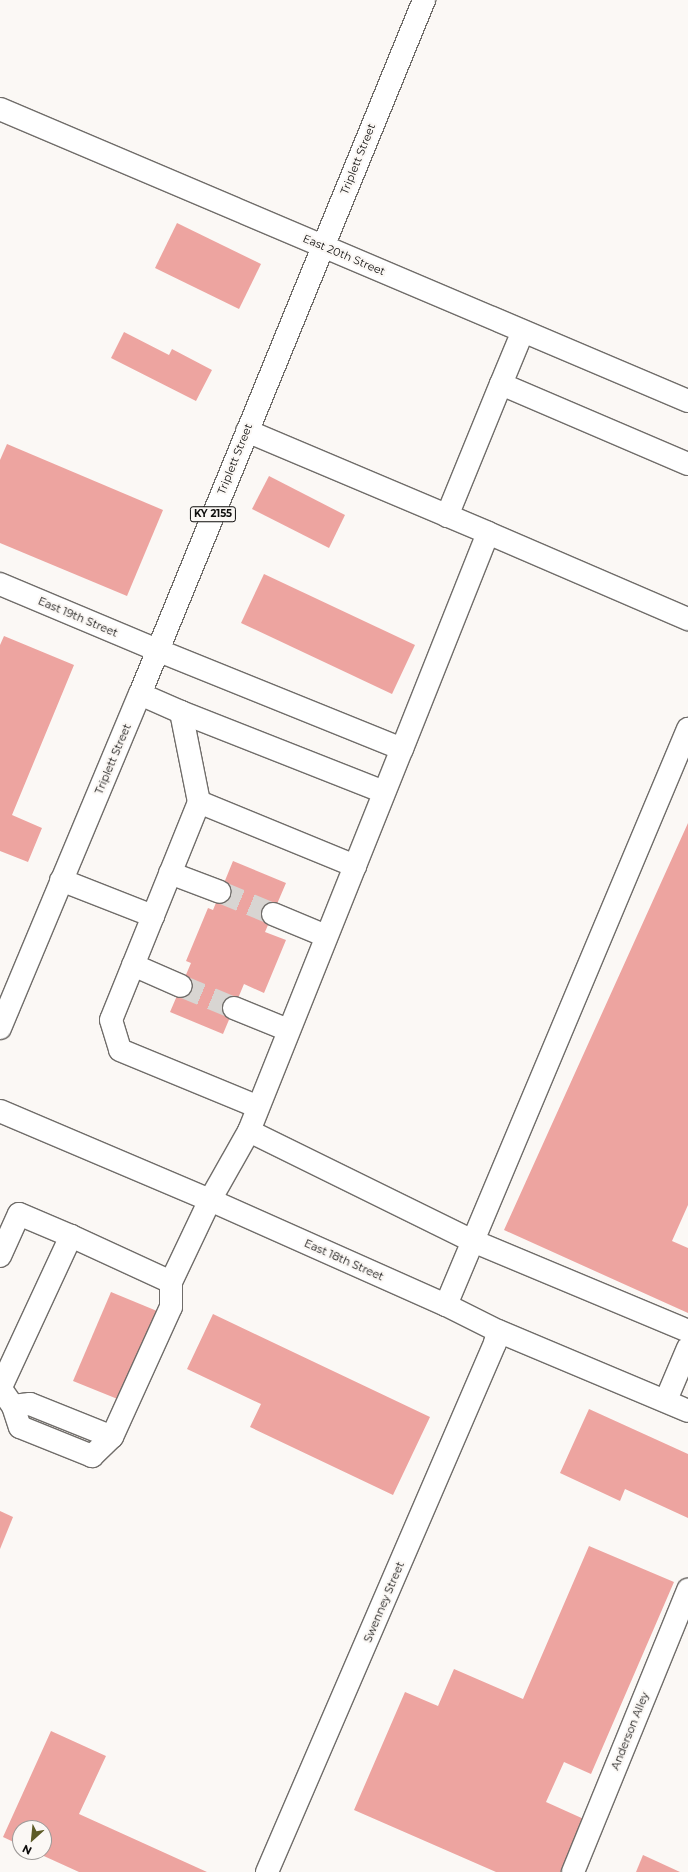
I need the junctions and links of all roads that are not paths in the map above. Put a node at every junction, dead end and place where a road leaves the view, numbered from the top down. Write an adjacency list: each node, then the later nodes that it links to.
1 (424, 0): 3 (street, Triplett Street / KY 2155)
2 (0, 109): 3 (street, East 20th Street)
3 (322, 246): 4 (street, East 20th Street); 7 (street, Triplett Street / KY 2155)
4 (523, 331): 5 (street); 6 (street, East 20th Street)
5 (501, 384): 8 (street); 9 (street)
6 (688, 401)
7 (247, 431): 9 (street); 13 (street, Triplett Street / KY 2155)
8 (688, 464)
9 (447, 516): 10 (street)
10 (488, 533): 12 (street); 17 (street)
11 (0, 584): 13 (street, East 19th Street)
12 (688, 619)
13 (157, 650): 14 (street, Triplett Street / KY 2155); 17 (street, East 19th Street)
14 (140, 694): 15 (street); 22 (street, Triplett Street / KY 2155)
15 (181, 712): 18 (street); 19 (street)
16 (688, 729): 37 (street)
17 (402, 749): 18 (street)
18 (384, 792): 20 (street)
19 (199, 802): 20 (street); 21 (street)
20 (355, 866): 26 (street)
21 (170, 873): 23 (street); 25 (street)
22 (61, 880): 25 (street); 30 (street, Triplett Street / KY 2155)
23 (220, 892)
24 (273, 914): 26 (street)
25 (153, 916): 27 (street)
26 (326, 936): 31 (street)
27 (133, 965): 28 (street); 32 (street)
28 (181, 986)
29 (234, 1008): 31 (street)
30 (0, 1028)
31 (288, 1030): 32 (street)
32 (258, 1107): 34 (street)
33 (0, 1111): 35 (street, East 18th Street)
34 (249, 1131): 35 (street); 37 (street)
35 (210, 1200): 39 (street); 40 (street, East 18th Street)
36 (71, 1236): 38 (street); 39 (street); 44 (street)
37 (473, 1241): 40 (street); 42 (street)
38 (0, 1256)
39 (170, 1282): 44 (street)
40 (446, 1305): 41 (street, East 18th Street)
41 (498, 1331): 45 (street, East 18th Street); 48 (street, Swenney Street)
42 (688, 1331)
43 (688, 1348): 45 (street)
44 (5, 1395)
45 (666, 1400): 46 (street, East 18th Street)
46 (688, 1411)
47 (688, 1590): 49 (street, Anderson Alley)
48 (267, 1872)
49 (573, 1872)

